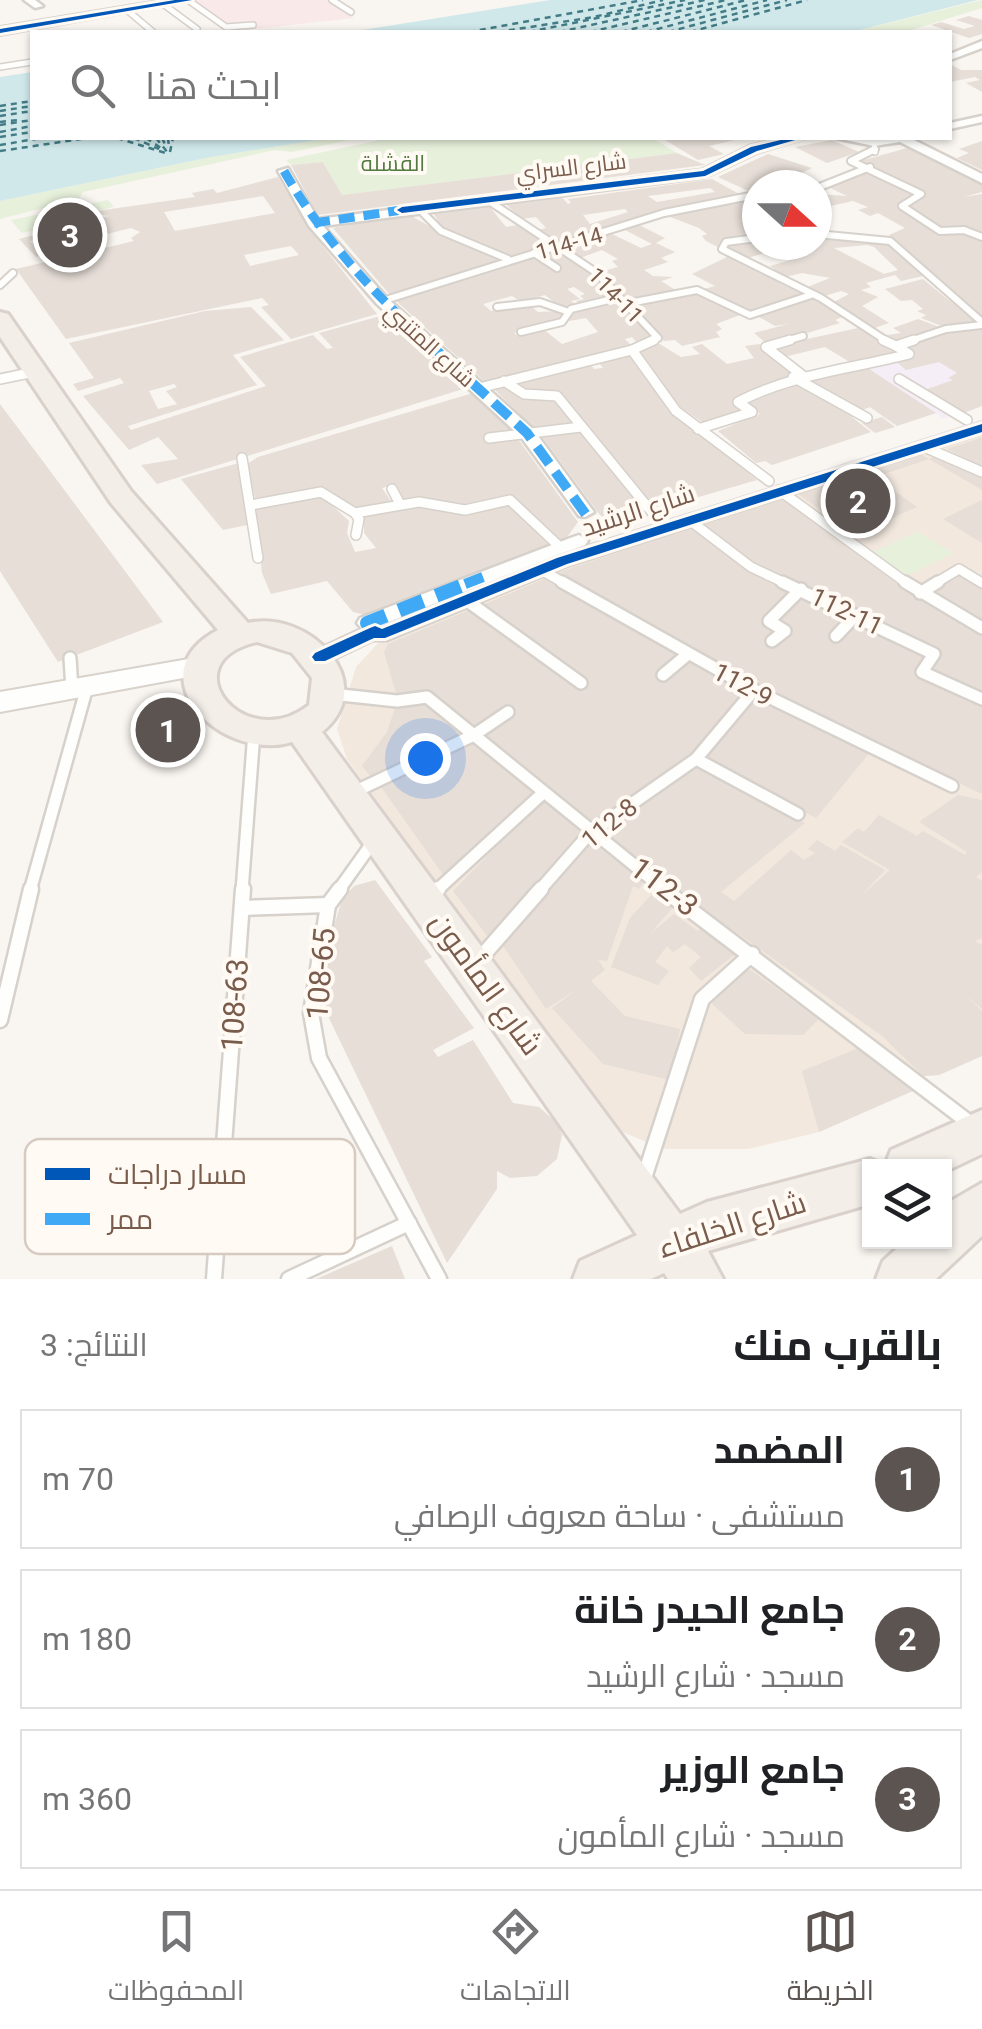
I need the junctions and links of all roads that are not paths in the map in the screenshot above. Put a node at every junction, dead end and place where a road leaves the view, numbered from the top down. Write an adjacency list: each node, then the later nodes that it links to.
1 (188, 0): 4 (street); 8 (lane)
2 (332, 0): 7 (lane)
3 (58, 3): 5 (street)
4 (163, 4): 6 (street); 9 (lane)
5 (29, 5)
6 (127, 10): 10 (lane); 11 (street)
7 (352, 12)
8 (253, 25)
9 (197, 29)
10 (151, 30)
11 (0, 31)
12 (982, 44): 13 (street)
13 (952, 56)
14 (30, 62): 15 (lane)
15 (0, 67)
16 (952, 111): 17 (street)
17 (978, 120): 18 (street)
18 (952, 126)
19 (791, 140): 29 (street, شارع السراي)
20 (858, 140): 23 (street)
21 (888, 140): 23 (street)
22 (906, 140): 26 (street)
23 (874, 142): 24 (lane)
24 (870, 167): 27 (lane); 33 (lane)
25 (284, 171): 31 (street, شارع المتنبي)
26 (982, 178)
27 (832, 182)
28 (742, 198): 35 (lane, 114-14)
29 (489, 200): 30 (street, شارع السراي); 35 (lane, 114-11)
30 (418, 208): 31 (street, شارع السراي); 38 (lane)
31 (314, 223): 44 (street, شارع المتنبي)
32 (832, 235): 49 (lane)
33 (982, 238)
34 (742, 240): 37 (lane)
35 (557, 248): 36 (lane, 114-14); 45 (lane, 114-11)
36 (534, 253): 38 (lane, 114-14); 40 (lane)
37 (742, 259)
38 (508, 260): 44 (lane, 114-14)
39 (743, 260): 43 (lane)
40 (557, 268)
41 (13, 273): 42 (lane)
42 (0, 284)
43 (811, 295): 45 (lane); 53 (lane)
44 (382, 301): 60 (street, شارع المتنبي)
45 (621, 301): 47 (lane); 54 (lane, 114-11)
46 (497, 307): 47 (lane)
47 (566, 312): 50 (lane)
48 (0, 318): 55 (main road)
49 (982, 324): 53 (lane)
50 (521, 332)
51 (803, 336): 56 (lane)
52 (629, 339): 54 (lane)
53 (896, 346): 56 (lane)
54 (636, 349): 59 (lane); 64 (lane, 114-11)
55 (34, 372): 57 (lane); 89 (main road)
56 (797, 375): 61 (lane); 64 (lane)
57 (0, 380)
58 (899, 380): 62 (lane)
59 (504, 381): 60 (lane); 63 (lane)
60 (479, 388): 65 (street, شارع المتنبي)
61 (866, 418)
62 (977, 421): 67 (street, شارع الرشيد); 70 (street, شارع الرشيد)
63 (582, 427): 65 (lane); 75 (lane)
64 (698, 428): 70 (lane, 114-11)
65 (527, 433): 66 (lane); 77 (street, شارع المتنبي)
66 (490, 438)
67 (922, 446): 69 (lane); 70 (street, شارع الرشيد)
68 (242, 458): 73 (lane)
69 (982, 472)
70 (774, 485): 75 (street, شارع الرشيد); 76 (street, شارع الرشيد); 84 (lane, 114-11)
71 (392, 489): 72 (lane)
72 (400, 504): 74 (lane); 79 (lane)
73 (251, 505): 74 (lane); 80 (lane)
74 (355, 513): 78 (lane)
75 (655, 516): 77 (street, شارع الرشيد)
76 (688, 519): 81 (street, شارع الرشيد); 83 (lane, 112-11)
77 (600, 534): 79 (street, شارع الرشيد)
78 (356, 535)
79 (560, 547): 88 (street, شارع الرشيد)
80 (258, 558)
81 (541, 570): 85 (street, شارع الرشيد); 92 (lane, 112-9)
82 (982, 584): 84 (lane)
83 (801, 589): 86 (lane, 112-11); 91 (lane)
84 (920, 593): 87 (lane, 114-11)
85 (466, 600): 88 (street, شارع الرشيد); 97 (lane)
86 (856, 615): 90 (lane); 102 (lane, 112-11)
87 (982, 628)
88 (375, 630): 93 (street, شارع الرشيد)
89 (239, 633): 93 (main road); 95 (main road)
90 (836, 636)
91 (772, 641)
92 (688, 654): 96 (lane); 99 (lane, 112-9)
93 (320, 657): 100 (main road)
94 (70, 658): 98 (lane)
95 (200, 666): 98 (street); 105 (main road)
96 (663, 675)
97 (581, 684)
98 (79, 687): 101 (street); 119 (lane)
99 (754, 690): 107 (lane, 112-8); 108 (lane, 112-9)
100 (331, 694): 104 (main road); 106 (lane, 112-3)
101 (2, 697)
102 (982, 699)
103 (508, 712): 106 (lane)
104 (300, 727): 105 (main road); 110 (main road, شارع المأمون)
105 (254, 732): 116 (lane, 108-63)
106 (474, 736): 109 (lane, 112-3); 110 (lane)
107 (696, 759): 111 (lane); 112 (lane, 112-8)
108 (952, 786)
109 (542, 793): 112 (lane, 112-3); 114 (lane)
110 (349, 794): 113 (main road, شارع المأمون)
111 (798, 814)
112 (590, 834): 117 (lane, 112-3); 118 (lane, 112-8)
113 (378, 835): 114 (main road, شارع المأمون); 115 (lane, 108-65)
114 (425, 900): 118 (main road, شارع المأمون)
115 (328, 904): 116 (lane); 126 (lane, 108-65)
116 (242, 908): 121 (lane, 108-63)
117 (752, 954): 120 (lane, 112-3); 124 (lane)
118 (474, 966): 124 (main road, شارع المأمون)
119 (0, 1020)
120 (982, 1132): 122 (main road)
121 (225, 1139)
122 (923, 1159)
123 (862, 1183): 132 (main road, شارع الخلفاء)
124 (638, 1195): 132 (main road, شارع المأمون)
125 (982, 1206): 127 (main road)
126 (409, 1223): 128 (lane); 135 (lane, 108-65)
127 (952, 1230)
128 (355, 1248)
129 (931, 1249): 137 (main road)
130 (216, 1254): 133 (lane, 108-63)
131 (343, 1254): 134 (lane)
132 (684, 1260): 136 (main road, شارع الخلفاء)
133 (214, 1279)
134 (290, 1279)
135 (440, 1279)
136 (598, 1279)
137 (901, 1279)

